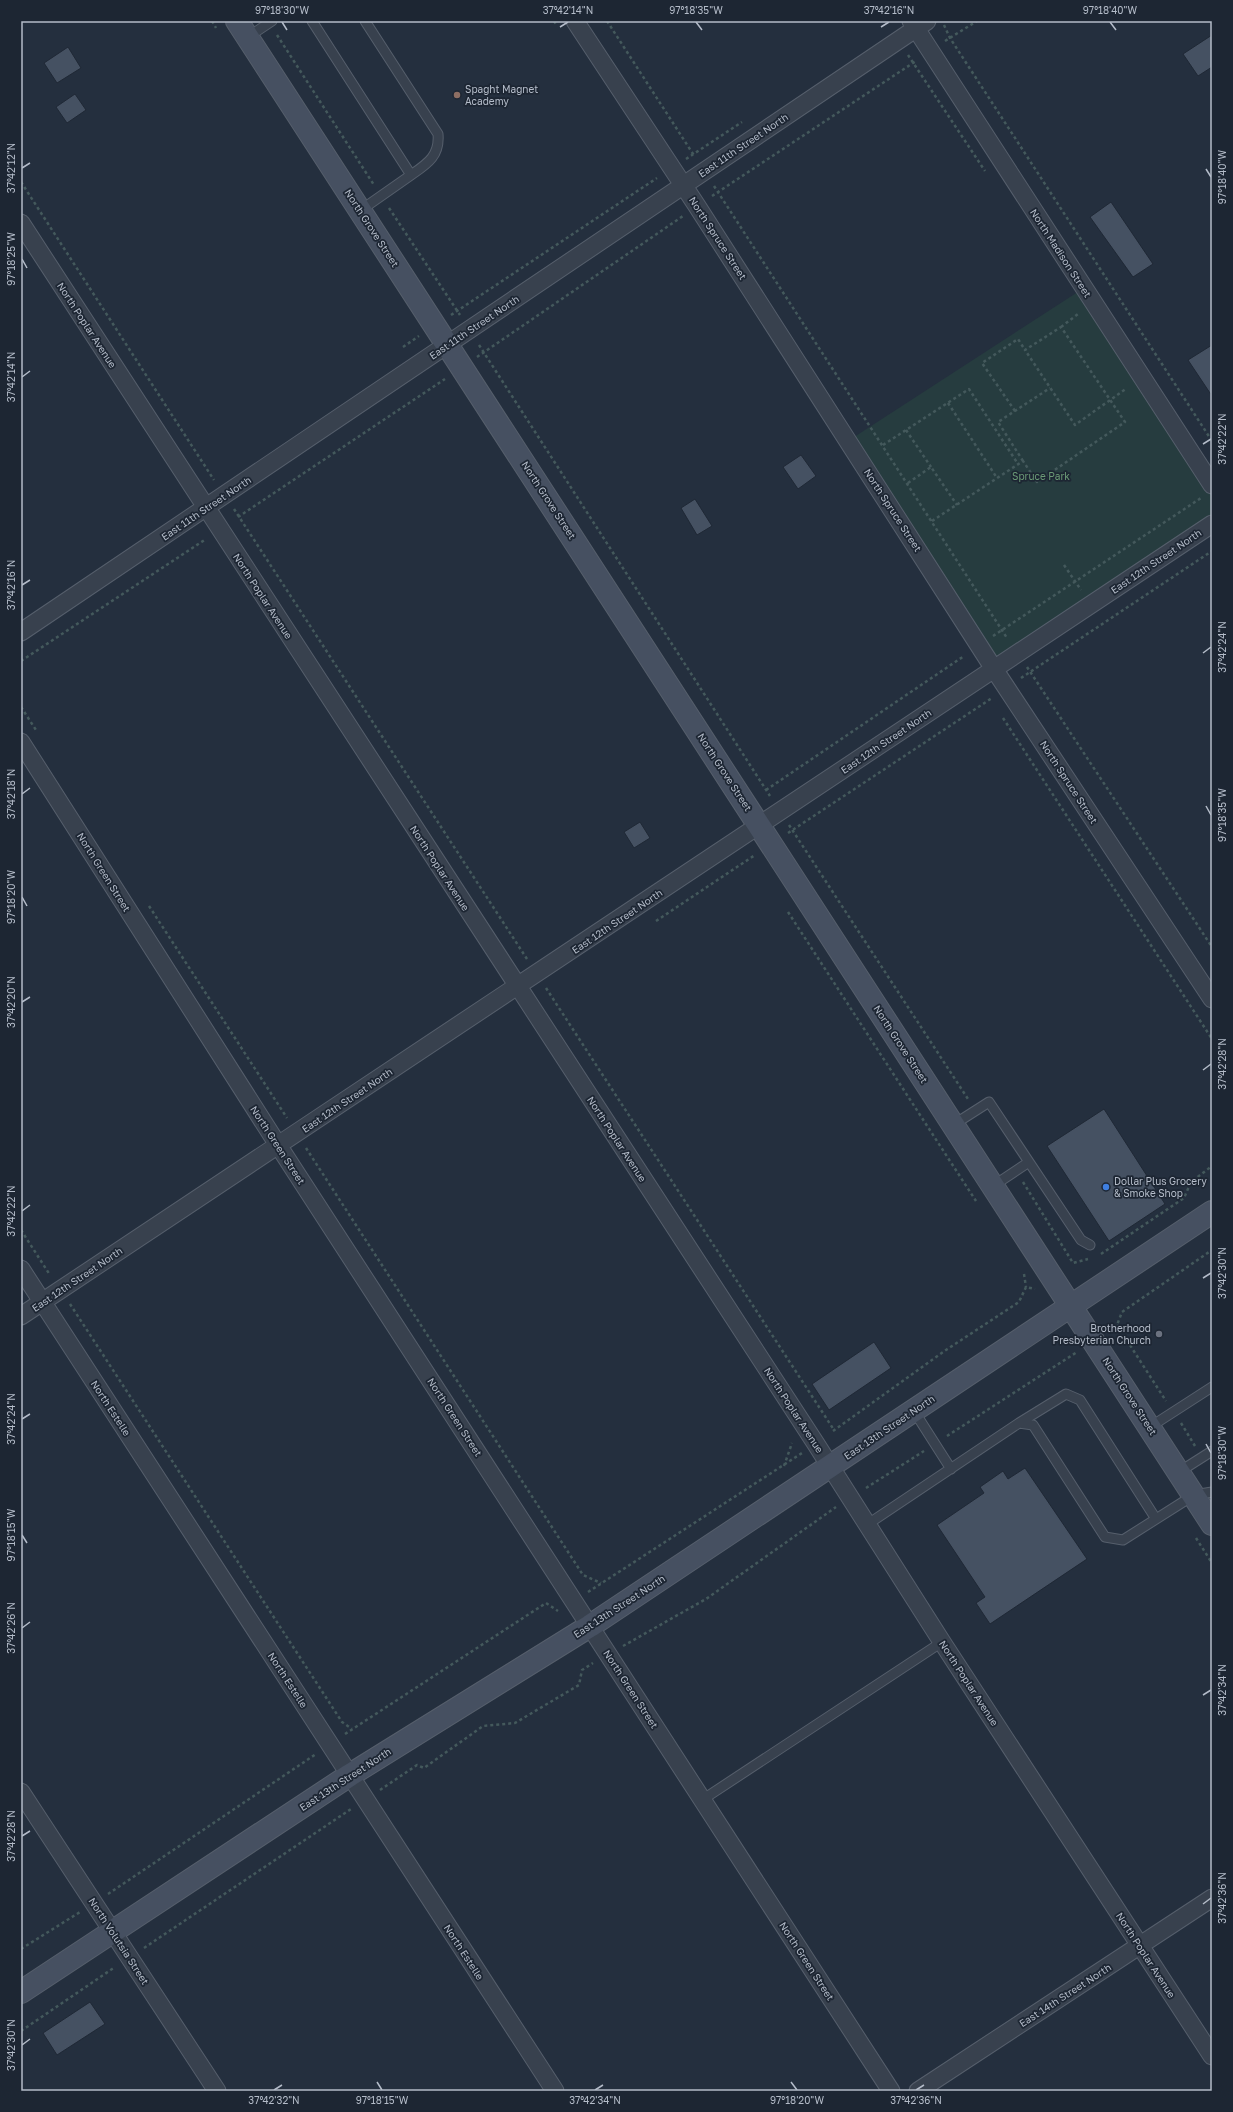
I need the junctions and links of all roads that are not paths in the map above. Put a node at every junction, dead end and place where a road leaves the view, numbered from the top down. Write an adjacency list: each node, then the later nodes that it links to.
1 (312, 21): 7 (lane)
2 (365, 21): 7 (lane)
3 (575, 21): 8 (street, North Spruce Street)
4 (271, 22): 6 (lane)
5 (918, 24): 8 (street, East 11th Street North); 12 (street, North Madison Street)
6 (243, 29): 9 (street, North Grove Street)
7 (411, 175): 9 (lane)
8 (684, 185): 11 (street, East 11th Street North); 16 (street, North Spruce Street)
9 (361, 210): 11 (street, North Grove Street)
10 (21, 223): 13 (street, North Poplar Avenue)
11 (448, 345): 13 (street, East 11th Street North); 18 (street, North Grove Street)
12 (1212, 485)
13 (206, 508): 15 (street, East 11th Street North); 19 (street, North Poplar Avenue)
14 (1212, 524): 16 (street, East 12th Street North)
15 (21, 632)
16 (994, 669): 18 (street, East 12th Street North); 20 (street, North Spruce Street)
17 (21, 742): 22 (street, North Green Street)
18 (760, 825): 19 (street, East 12th Street North); 21 (street, North Grove Street)
19 (517, 987): 22 (street, East 12th Street North); 36 (street, North Poplar Avenue)
20 (1212, 999)
21 (953, 1125): 23 (lane); 24 (street, North Grove Street)
22 (278, 1145): 28 (street, East 12th Street North); 43 (street, North Green Street)
23 (1029, 1162): 24 (lane); 26 (lane)
24 (993, 1186): 29 (street, North Grove Street)
25 (1212, 1212): 29 (street, East 13th Street North)
26 (1090, 1245)
27 (21, 1269): 28 (street, North Estelle)
28 (42, 1302): 30 (street, East 12th Street North); 45 (street, North Estelle)
29 (1071, 1306): 32 (street, East 13th Street North); 34 (street, North Grove Street)
30 (21, 1316)
31 (1212, 1387): 34 (lane)
32 (914, 1411): 36 (street, East 13th Street North); 37 (lane)
33 (1019, 1423): 37 (lane); 40 (lane); 40 (lane)
34 (1150, 1427): 38 (street, North Grove Street)
35 (1212, 1451): 38 (lane)
36 (831, 1466): 41 (street, North Poplar Avenue); 43 (street, East 13th Street North)
37 (951, 1468): 41 (lane)
38 (1179, 1472): 39 (street, North Grove Street)
39 (1203, 1494): 40 (lane); 42 (street, North Grove Street)
40 (1156, 1519)
41 (868, 1524): 44 (street, North Poplar Avenue)
42 (1212, 1524)
43 (590, 1626): 45 (street, East 13th Street North); 47 (street, North Green Street)
44 (942, 1642): 47 (lane); 50 (street, North Poplar Avenue)
45 (350, 1775): 49 (street, East 13th Street North); 54 (street, North Estelle)
46 (21, 1792): 49 (street, North Volutsia Street)
47 (702, 1800): 55 (street, North Green Street)
48 (1212, 1898): 50 (street, East 14th Street North)
49 (112, 1931): 51 (street, East 13th Street North); 53 (street, North Volutsia Street)
50 (1140, 1946): 52 (street, North Poplar Avenue); 56 (street, East 14th Street North)
51 (21, 1992)
52 (1212, 2056)
53 (217, 2091)
54 (555, 2091)
55 (891, 2091)
56 (918, 2091)

